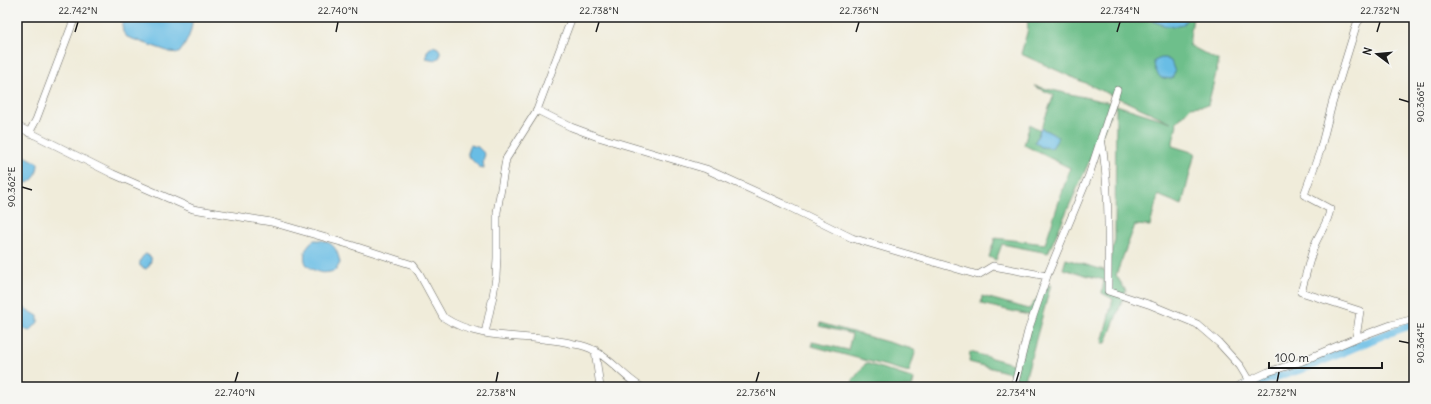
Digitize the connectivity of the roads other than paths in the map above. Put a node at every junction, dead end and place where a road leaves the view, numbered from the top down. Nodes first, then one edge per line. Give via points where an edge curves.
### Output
1 (75, 17) edge
2 (572, 17) edge
3 (1362, 17) edge
4 (1118, 90) dead end
5 (537, 110) junction
6 (17, 126) edge
7 (28, 133) junction
8 (1101, 138) junction
9 (1047, 276) junction
10 (1414, 319) edge
11 (485, 333) junction
12 (1356, 338) junction
13 (595, 350) junction
14 (1249, 381) junction
15 (600, 387) edge
16 (641, 387) edge
17 (1014, 387) edge
18 (1236, 387) edge

1 - 7 street via 36,120
2 - 5 street
3 - 12 street via 1357,24 1320,151 1304,195 1330,209 1330,215 1315,245 1301,292 1360,311
4 - 8 street
5 - 9 street via 598,137 706,169 852,238 978,275 993,266
5 - 11 street via 506,159 497,212 496,277
6 - 7 street
7 - 11 street via 193,209 271,222 413,266 443,317 460,326
8 - 9 street via 1089,175
8 - 14 street via 1108,218 1108,291 1197,324 1240,366
9 - 17 street via 1028,331
10 - 12 street
11 - 13 street via 555,340
12 - 14 street
13 - 15 street
13 - 16 street
14 - 18 street

